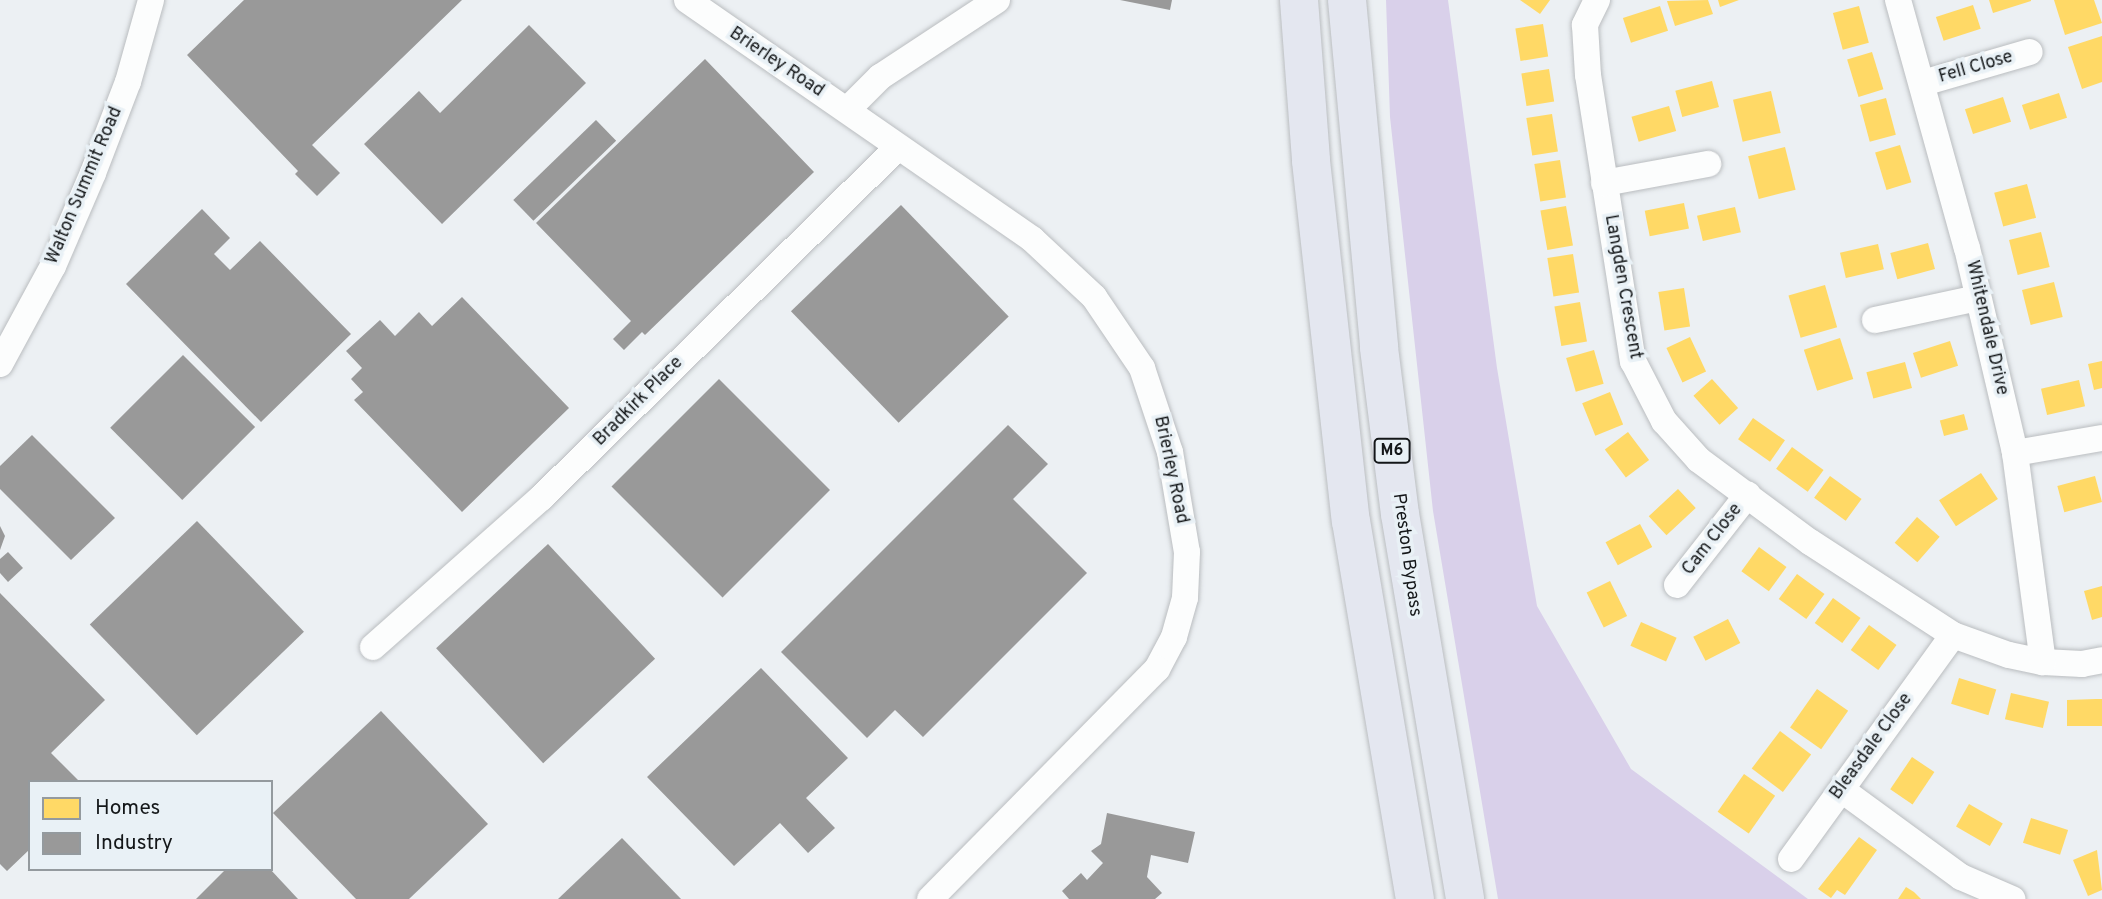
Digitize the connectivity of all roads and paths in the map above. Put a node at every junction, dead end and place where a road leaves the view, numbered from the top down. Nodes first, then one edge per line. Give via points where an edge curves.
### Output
1 (150, 0) edge
2 (687, 0) edge
3 (997, 0) edge
4 (1299, 0) edge
5 (1347, 0) edge
6 (1597, 0) edge
7 (1898, 0) edge
8 (2030, 52) dead end
9 (1923, 83) junction
10 (848, 110) junction
11 (897, 148) junction
12 (1709, 164) dead end
13 (1604, 183) junction
14 (1978, 298) junction
15 (1875, 320) dead end
16 (0, 363) edge
17 (2102, 438) edge
18 (2015, 453) junction
19 (1748, 494) junction
20 (1677, 585) dead end
21 (1953, 635) junction
22 (373, 647) dead end
23 (2102, 660) edge
24 (2043, 662) junction
25 (1842, 790) junction
26 (1791, 859) dead end
27 (930, 899) edge
28 (1415, 899) edge
29 (1465, 899) edge
30 (2012, 899) edge

1 - 16 street, Walton Summit Road via 128,82 93,173 53,266
2 - 10 street, Brierley Road
3 - 10 street via 880,77
4 - 28 highway via 1311,161 1351,521
5 - 29 highway, Preston Bypass / M6 via 1379,348 1400,514
6 - 13 street, Langden Crescent via 1585,25
7 - 9 street, Whitendale Drive
8 - 9 street, Fell Close
9 - 14 street, Whitendale Drive
10 - 11 street, Brierley Road
11 - 22 street, Bradkirk Place via 541,498
11 - 27 street, Brierley Road via 1032,239 1094,297 1122,333 1142,368 1170,452 1187,552 1185,598 1174,637 1157,669
12 - 13 street
13 - 19 street, Langden Crescent via 1633,360 1664,421 1699,460
14 - 15 street
14 - 18 street, Whitendale Drive
17 - 18 street
18 - 24 street, Whitendale Drive
19 - 20 street, Cam Close
19 - 21 street, Langden Crescent via 1894,600
21 - 24 street, Langden Crescent
21 - 25 street, Bleasdale Close
23 - 24 street, Langden Crescent
25 - 26 street, Bleasdale Close
25 - 30 street via 1961,877

